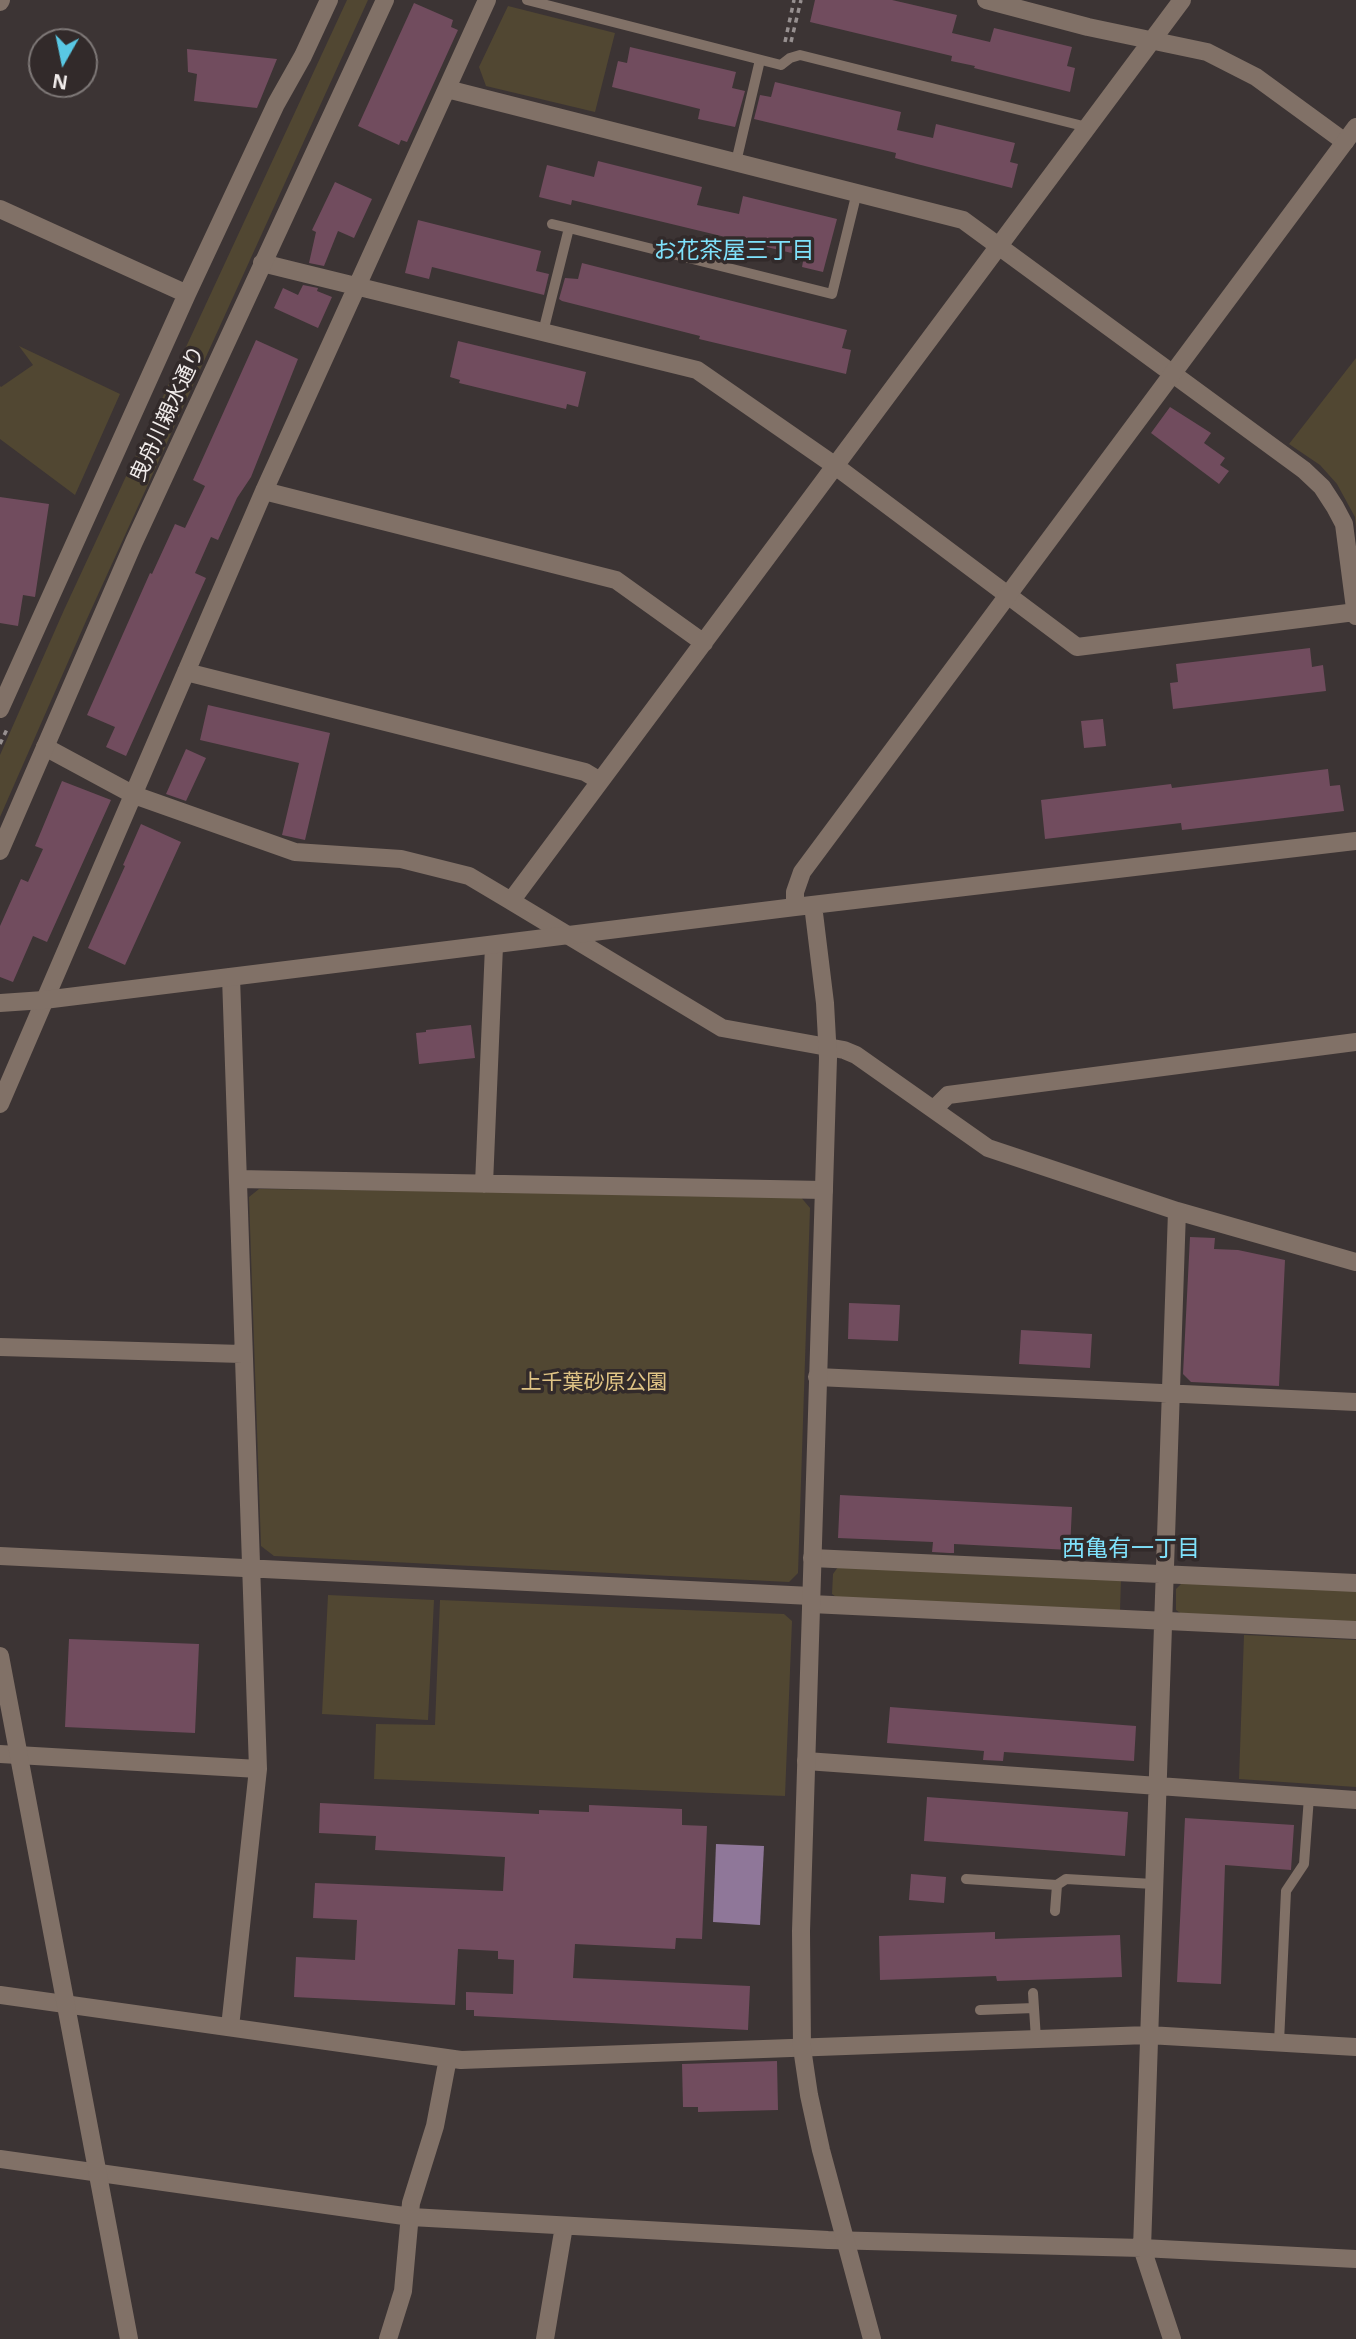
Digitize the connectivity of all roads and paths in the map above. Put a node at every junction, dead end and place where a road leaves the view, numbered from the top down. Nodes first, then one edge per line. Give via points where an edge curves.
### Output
1 (329, 0) edge
2 (385, 0) edge
3 (487, 0) edge
4 (527, 0) edge
5 (794, 0) edge
6 (801, 0) edge
7 (986, 0) edge
8 (1182, 0) edge
9 (1152, 41) junction
10 (791, 43) junction
11 (789, 58) junction
12 (760, 60) junction
13 (447, 89) junction
14 (1087, 127) junction
15 (1356, 127) edge
16 (1350, 146) edge
17 (736, 162) junction
18 (857, 192) junction
19 (0, 209) edge
20 (552, 223) dead end
21 (569, 228) junction
22 (1000, 246) junction
23 (262, 263) junction
24 (356, 286) junction
25 (187, 294) junction
26 (543, 332) junction
27 (1173, 374) junction
28 (834, 465) junction
29 (264, 491) junction
30 (1007, 597) junction
31 (1356, 613) edge
32 (704, 643) junction
33 (186, 672) junction
34 (0, 709) edge
35 (45, 747) junction
36 (600, 781) junction
37 (134, 795) junction
38 (1356, 841) edge
39 (0, 851) edge
40 (511, 901) junction
41 (813, 905) junction
42 (795, 907) junction
43 (568, 935) junction
44 (494, 946) junction
45 (231, 977) junction
46 (44, 1000) junction
47 (0, 1003) edge
48 (1356, 1042) edge
49 (828, 1047) junction
50 (0, 1104) edge
51 (934, 1109) junction
52 (238, 1179) junction
53 (484, 1184) junction
54 (824, 1190) junction
55 (1177, 1211) junction
56 (1356, 1262) edge
57 (0, 1347) edge
58 (242, 1354) junction
59 (817, 1377) junction
60 (1171, 1394) junction
61 (1356, 1402) edge
62 (0, 1556) edge
63 (812, 1558) junction
64 (250, 1567) junction
65 (1164, 1574) junction
66 (1356, 1583) edge
67 (811, 1600) junction
68 (1163, 1621) junction
69 (1356, 1630) edge
70 (0, 1656) edge
71 (9, 1755) edge
72 (806, 1762) junction
73 (258, 1769) junction
74 (1157, 1787) junction
75 (1309, 1797) junction
76 (1356, 1800) edge
77 (966, 1879) dead end
78 (1153, 1884) junction
79 (1057, 1885) junction
80 (1055, 1912) dead end
81 (1033, 1993) dead end
82 (0, 1995) edge
83 (66, 2005) junction
84 (1034, 2008) junction
85 (979, 2010) dead end
86 (230, 2027) junction
87 (1148, 2035) junction
88 (1035, 2039) junction
89 (1279, 2042) junction
90 (1356, 2046) edge
91 (802, 2048) junction
92 (448, 2058) junction
93 (0, 2159) edge
94 (97, 2173) junction
95 (411, 2217) junction
96 (564, 2226) junction
97 (844, 2240) junction
98 (1142, 2248) junction
99 (1356, 2259) edge
100 (128, 2339) edge
101 (388, 2339) edge
102 (545, 2339) edge
103 (872, 2339) edge
104 (1172, 2339) edge

1 - 25 street
2 - 23 street, 曳舟川親水通り
3 - 13 street
4 - 12 lane
5 - 10 path via 784,42
6 - 10 path
7 - 9 street
8 - 9 street
9 - 14 street
9 - 16 street via 1207,51 1256,77
10 - 11 path
11 - 12 lane via 781,65
11 - 14 lane via 800,55
12 - 17 lane
13 - 17 street
13 - 24 street
14 - 22 street
15 - 16 street
16 - 27 street
17 - 18 street
18 - 21 lane via 832,294
18 - 22 street via 962,220
19 - 25 street
20 - 21 lane
21 - 26 lane
22 - 27 street
22 - 28 street
23 - 24 street
23 - 35 street, 曳舟川親水通り
24 - 26 street
24 - 29 street
25 - 34 street
26 - 28 street via 697,370
27 - 30 street
27 - 31 street via 1322,487 1344,524
28 - 30 street
28 - 32 street
29 - 32 street via 615,580
29 - 33 street
30 - 31 street via 1077,647
30 - 42 street via 802,872
32 - 36 street
33 - 36 street via 585,772
33 - 37 street
35 - 37 street
35 - 39 street, 曳舟川親水通り
36 - 40 street
37 - 40 street via 295,852 401,859 469,876
37 - 46 street
38 - 41 street
40 - 43 street
41 - 42 street
41 - 49 street
42 - 43 street
43 - 44 street
43 - 49 street via 722,1028
44 - 45 street
44 - 53 street
45 - 46 street
45 - 52 street
46 - 47 street
46 - 50 street
48 - 51 street via 948,1095
49 - 51 street via 856,1055
49 - 54 street
51 - 55 street via 988,1148
52 - 53 street
52 - 58 street
53 - 54 street
54 - 59 street
55 - 56 street
55 - 60 street
57 - 58 street
58 - 64 street
59 - 60 street
59 - 63 street
60 - 61 street
60 - 65 street
62 - 64 street
63 - 65 street
63 - 67 street
64 - 67 street
64 - 73 street
65 - 66 street
65 - 68 street
67 - 68 street
67 - 72 street
68 - 69 street
68 - 74 street
70 - 71 street
71 - 73 street
71 - 83 street
72 - 74 street
72 - 91 street
73 - 86 street
74 - 75 street
74 - 78 street
75 - 76 street
75 - 89 lane via 1304,1864 1286,1891
77 - 79 lane
78 - 79 lane via 1066,1879
78 - 87 street
79 - 80 lane
81 - 84 lane
82 - 83 street
83 - 86 street
83 - 94 street
84 - 85 lane
84 - 88 lane
86 - 92 street
87 - 88 street
87 - 89 street
87 - 98 street
88 - 91 street
89 - 90 street
91 - 92 street
91 - 97 street
92 - 95 street
93 - 94 street
94 - 95 street
94 - 100 street
95 - 96 street
95 - 101 street via 403,2291
96 - 97 street
96 - 102 street
97 - 98 street
97 - 103 street
98 - 99 street
98 - 104 street

